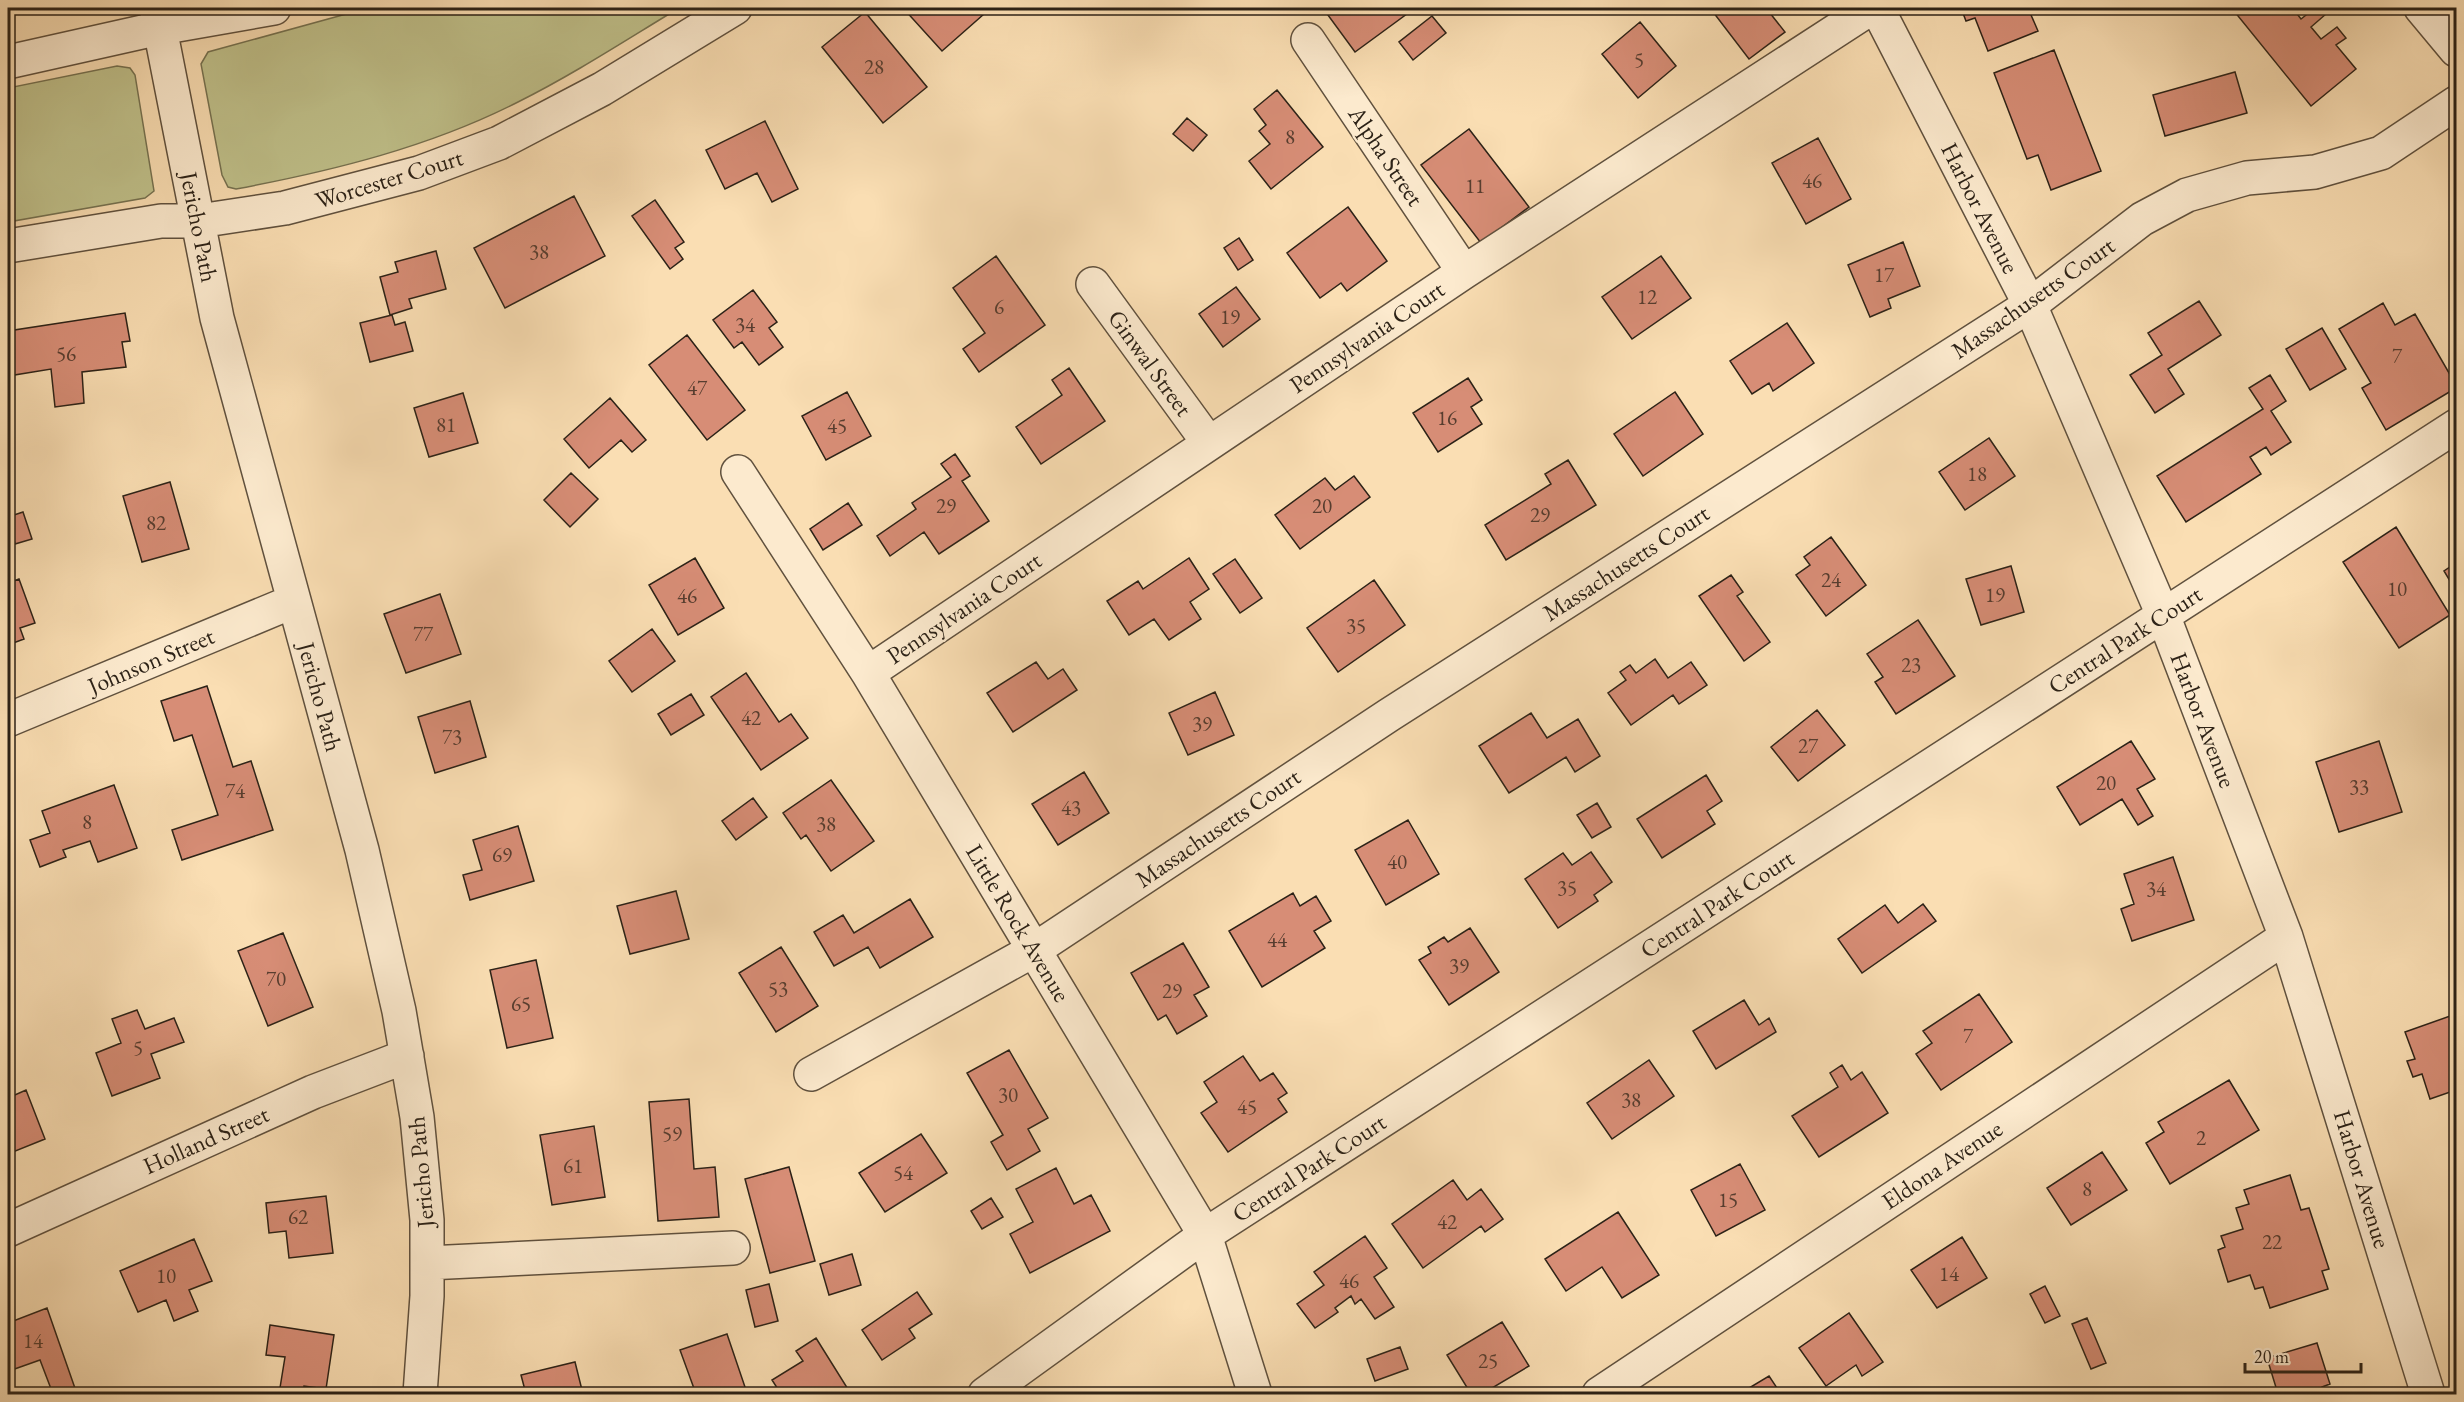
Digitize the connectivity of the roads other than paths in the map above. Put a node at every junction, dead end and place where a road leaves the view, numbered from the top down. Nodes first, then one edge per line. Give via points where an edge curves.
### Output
1 (274, 8) edge
2 (735, 8) edge
3 (1871, 8) edge
4 (1877, 8) edge
5 (2421, 8) edge
6 (158, 18) edge
7 (1308, 40) dead end
8 (2457, 50) edge
9 (8, 62) edge
10 (2457, 103) edge
11 (199, 221) junction
12 (8, 246) edge
13 (1464, 272) junction
14 (1093, 284) dead end
15 (2030, 305) junction
16 (2457, 426) edge
17 (1208, 442) junction
18 (738, 472) dead end
19 (294, 601) junction
20 (2163, 615) junction
21 (868, 673) junction
22 (8, 720) edge
23 (2286, 937) junction
24 (1034, 950) junction
25 (407, 1056) junction
26 (811, 1074) dead end
27 (8, 1230) edge
28 (1205, 1235) junction
29 (733, 1248) dead end
30 (428, 1263) junction
31 (420, 1395) edge
32 (986, 1395) edge
33 (1255, 1395) edge
34 (1599, 1395) edge
35 (2428, 1395) edge

1 - 6 street
2 - 11 street, Worcester Court via 602,89 499,143 354,192 285,208
3 - 13 street, Pennsylvania Court
4 - 15 street, Harbor Avenue
5 - 8 street
6 - 9 street
6 - 11 street, Jericho Path
7 - 13 street, Alpha Street
10 - 15 street, Massachusetts Court via 2381,153 2314,172 2247,178 2187,195 2142,219
11 - 12 street, Worcester Court via 161,221
11 - 19 street, Jericho Path via 217,318
13 - 17 street, Pennsylvania Court
14 - 17 street, Ginwal Street
15 - 20 street, Harbor Avenue
15 - 24 street, Massachusetts Court via 1389,715
16 - 20 street, Central Park Court
17 - 21 street, Pennsylvania Court
18 - 21 street, Little Rock Avenue
19 - 22 street, Johnson Street
19 - 25 street, Jericho Path via 364,860 391,969
20 - 23 street, Harbor Avenue
20 - 28 street, Central Park Court
21 - 24 street, Little Rock Avenue
23 - 34 street, Eldona Avenue
23 - 35 street, Harbor Avenue
24 - 26 street, Massachusetts Court
24 - 28 street, Little Rock Avenue
25 - 27 street, Holland Street via 313,1092
25 - 30 street, Jericho Path via 417,1117
28 - 32 street, Central Park Court
28 - 33 street, Little Rock Avenue
29 - 30 street
30 - 31 street, Jericho Path

